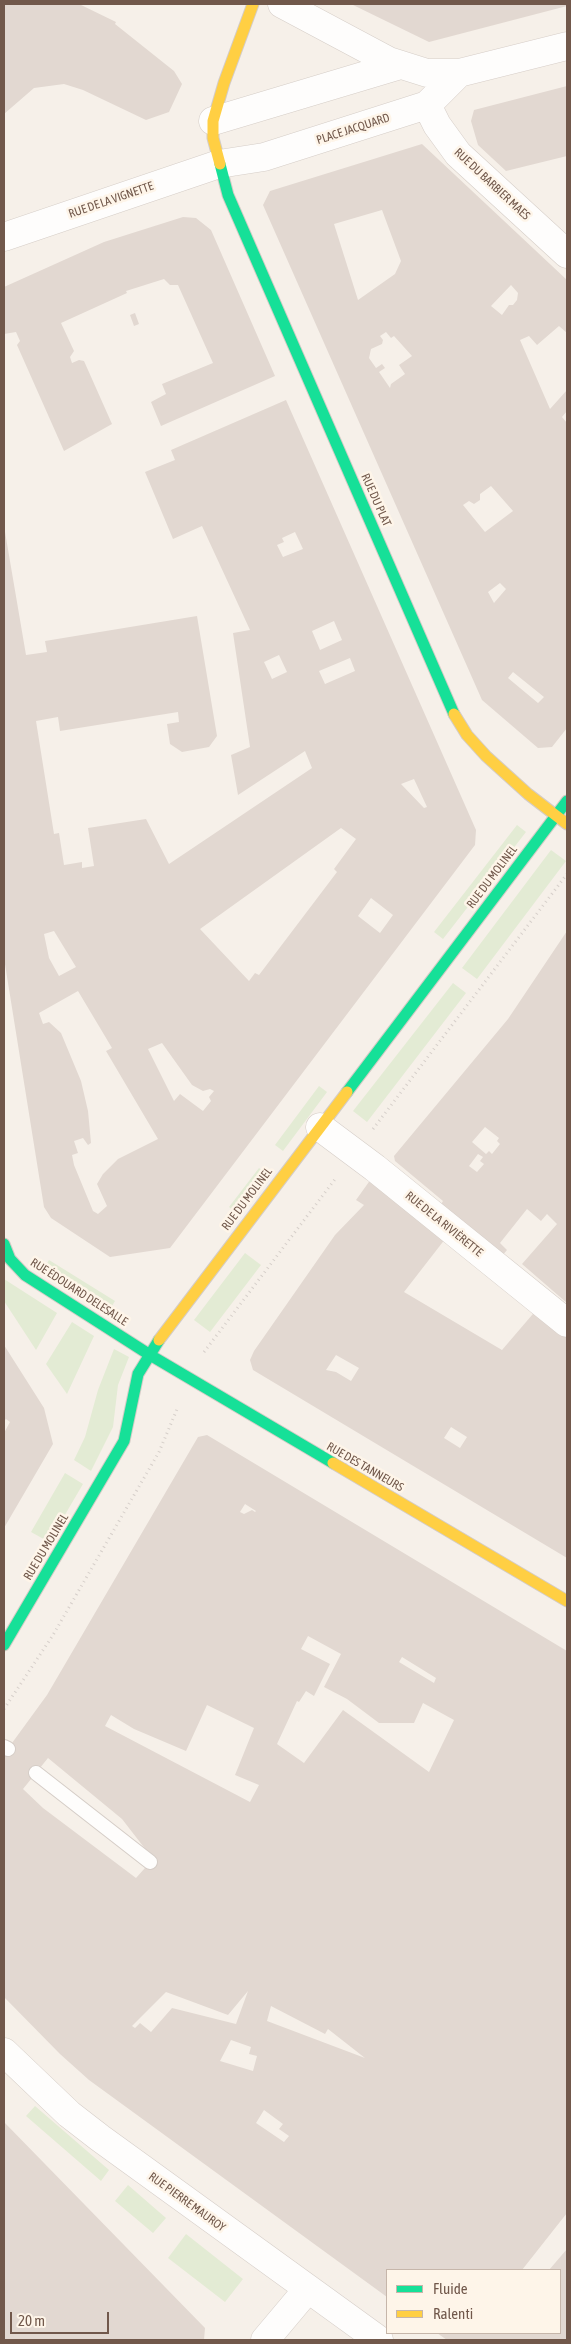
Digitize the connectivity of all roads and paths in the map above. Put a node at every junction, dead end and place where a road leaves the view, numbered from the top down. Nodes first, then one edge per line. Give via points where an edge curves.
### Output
1 (253, 4) edge
2 (282, 4) edge
3 (567, 46) edge
4 (400, 65) junction
5 (460, 73) junction
6 (427, 105) junction
7 (212, 121) junction
8 (218, 164) junction
9 (4, 237) edge
10 (567, 254) edge
11 (567, 800) edge
12 (556, 815) junction
13 (567, 824) edge
14 (567, 874) edge
15 (320, 1126) junction
16 (355, 1153) junction
17 (4, 1244) edge
18 (567, 1323) edge
19 (150, 1355) junction
20 (188, 1379) junction
21 (567, 1601) edge
22 (4, 1645) edge
23 (4, 1710) edge
24 (36, 1774) dead end
25 (150, 1862) dead end
26 (4, 2052) edge
27 (307, 2290) junction
28 (265, 2340) edge
29 (379, 2340) edge

1 - 7 street
2 - 4 street
3 - 5 street
4 - 5 street via 427,73
4 - 7 street
5 - 6 street, PLACE JACQUARD
6 - 8 street, PLACE JACQUARD via 264,157
6 - 10 street, RUE DU BARBIER MAES via 458,154
7 - 8 street
8 - 9 street, RUE DE LA VIGNETTE
8 - 12 street, RUE DU PLAT via 238,222 455,716 486,756
11 - 12 street, RUE DU MOLINEL
12 - 13 street, RUE DU PLAT
12 - 15 street, RUE DU MOLINEL
14 - 16 path
15 - 16 street, RUE DE LA RIVIÈRETTE
15 - 19 street, RUE DU MOLINEL
16 - 18 street, RUE DE LA RIVIÈRETTE
16 - 20 path via 205,1349
17 - 19 street, RUE ÉDOUARD DELESALLE via 10,1259 25,1275
19 - 20 street, RUE DES TANNEURS
19 - 22 street, RUE DU MOLINEL via 135,1385 124,1441
20 - 21 street, RUE DES TANNEURS
20 - 23 path via 159,1452 53,1635
24 - 25 lane
26 - 27 street, RUE PIERRE MAUROY via 69,2114
27 - 28 street
27 - 29 street, RUE PIERRE MAUROY

